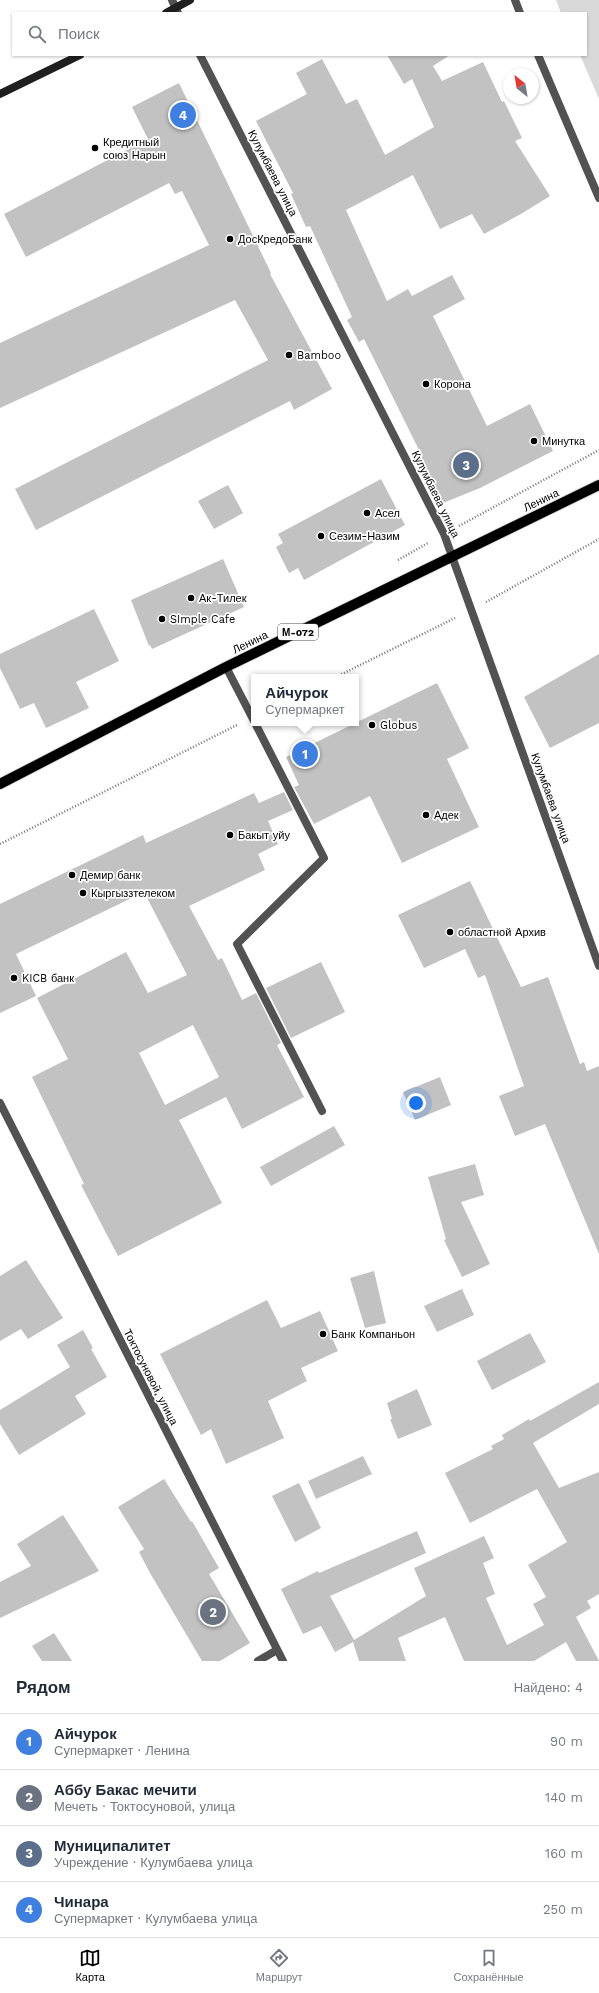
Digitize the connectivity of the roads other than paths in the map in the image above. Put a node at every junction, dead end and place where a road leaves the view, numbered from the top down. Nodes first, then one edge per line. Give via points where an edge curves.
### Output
1 (172, 0) edge
2 (190, 0) edge
3 (515, 0) edge
4 (177, 11) edge
5 (520, 12) edge
6 (78, 56) edge
7 (201, 56) edge
8 (538, 56) edge
9 (0, 94) edge
10 (599, 198) edge
11 (599, 485) edge
12 (453, 556) junction
13 (226, 667) junction
14 (251, 715) edge
15 (257, 726) edge
16 (0, 784) edge
17 (599, 966) edge
18 (0, 1103) edge
19 (322, 1111) dead end
20 (277, 1650) junction
21 (258, 1661) edge
22 (283, 1661) edge

1 - 4 street
2 - 4 street
3 - 5 street
6 - 9 street
7 - 12 street, Кулумбаева улица
8 - 10 street
11 - 12 main road, Ленина / М-072
12 - 13 main road, Ленина / М-072
12 - 17 street, Кулумбаева улица
13 - 14 street
13 - 16 main road, Ленина / М-072
15 - 19 street via 324,858 237,944
18 - 20 street, Токтосуновой, улица
20 - 21 street
20 - 22 street, Токтосуновой, улица

